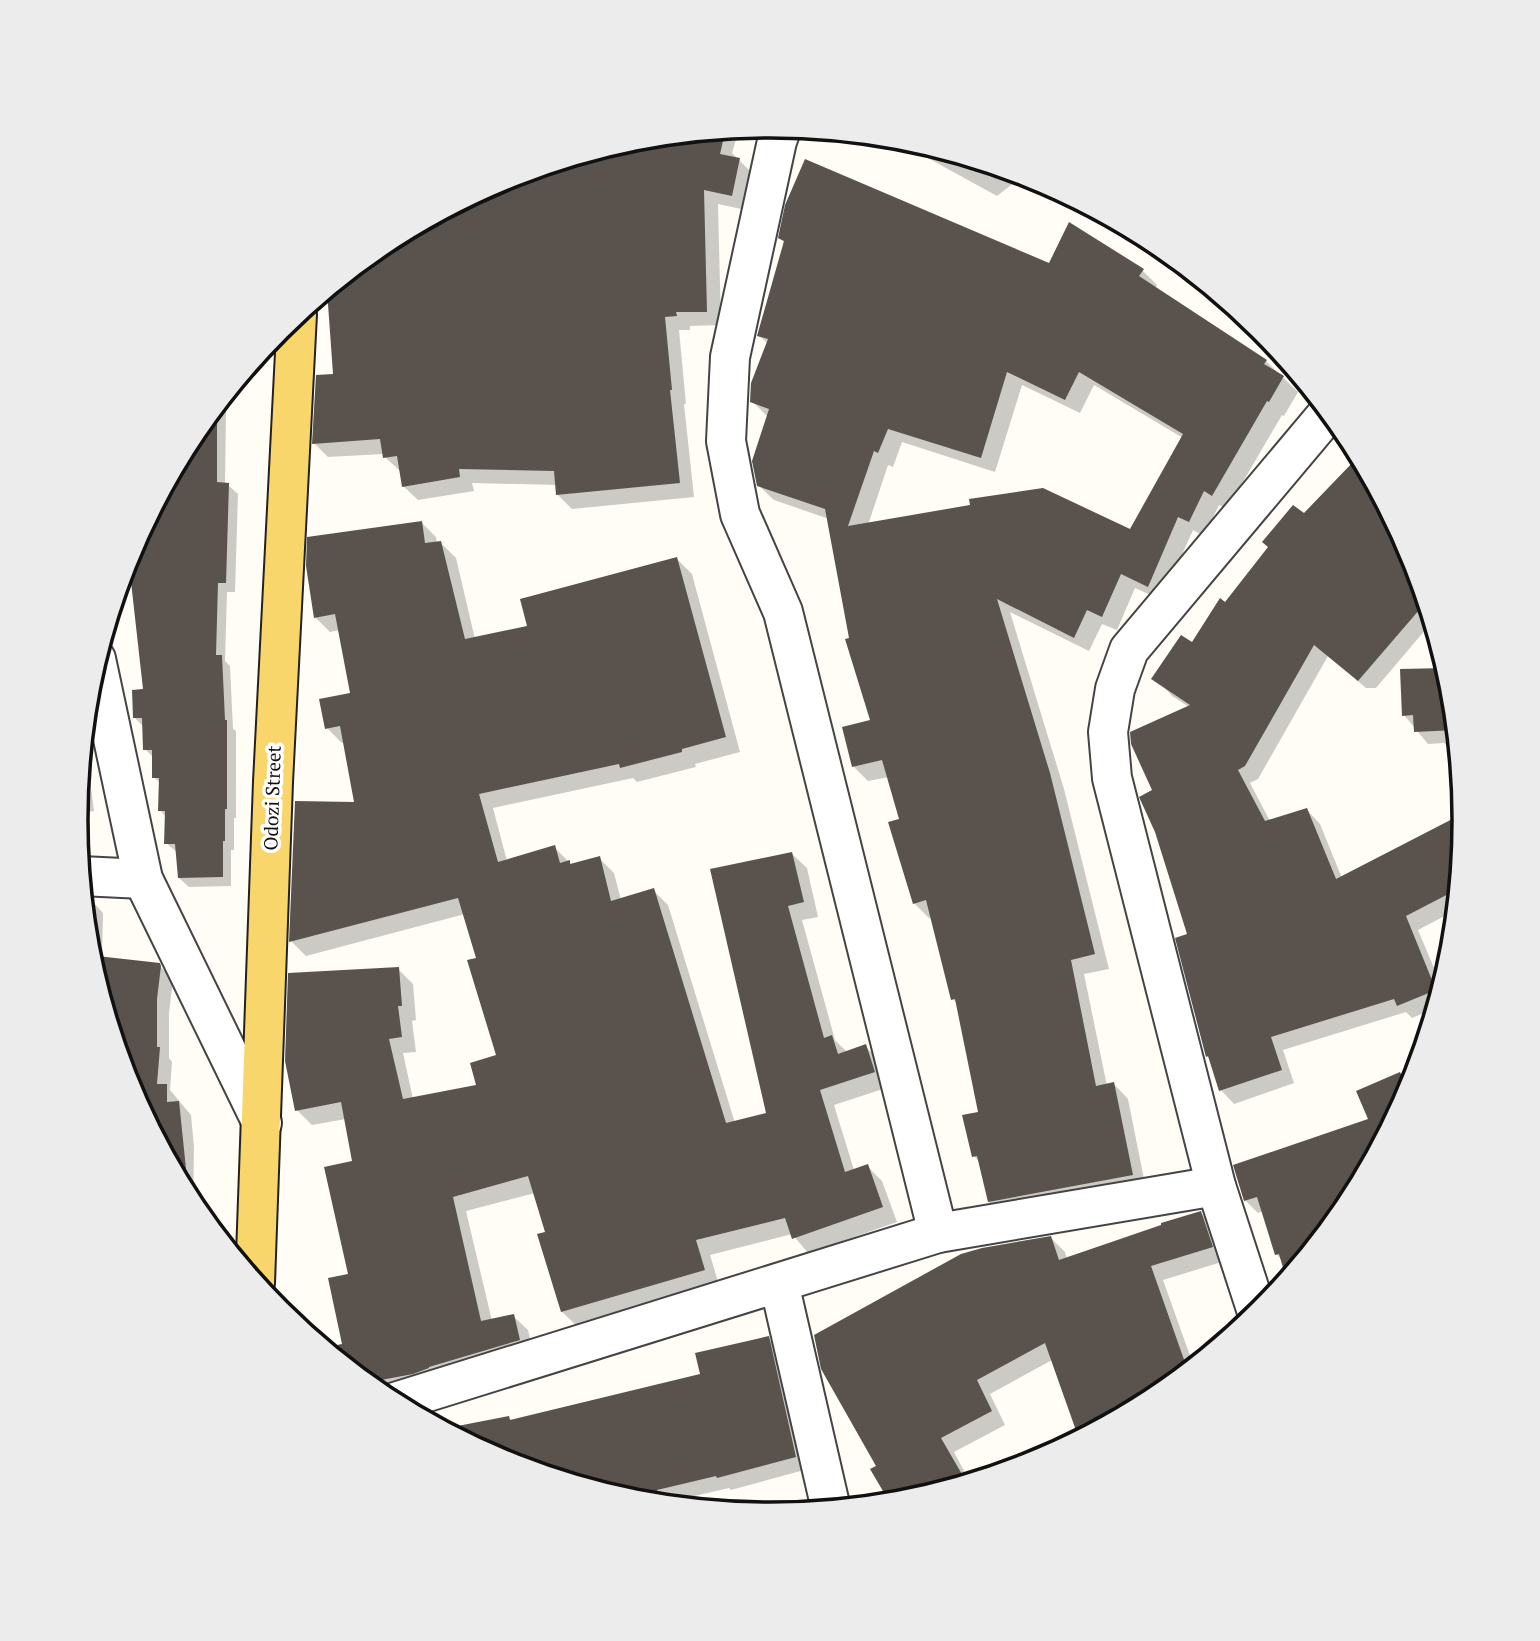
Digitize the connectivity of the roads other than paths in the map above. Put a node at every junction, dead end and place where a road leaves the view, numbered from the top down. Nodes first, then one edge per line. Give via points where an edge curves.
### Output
1 (778, 138) edge
2 (296, 329) edge
3 (1322, 420) edge
4 (102, 684) edge
5 (90, 876) edge
6 (144, 878) junction
7 (262, 1123) junction
8 (1216, 1186) junction
9 (938, 1233) junction
10 (256, 1269) edge
11 (779, 1283) junction
12 (1254, 1302) edge
13 (407, 1398) edge
14 (829, 1500) edge

1 - 9 street via 730,356 726,441 740,514 783,612
2 - 7 main road, Odozi Street via 272,782
3 - 8 street via 1129,650 1115,689 1108,732 1112,778
4 - 6 street
5 - 6 street
6 - 7 street
7 - 10 main road, Odozi Street
8 - 9 street
8 - 12 street
9 - 11 street
11 - 13 street
11 - 14 street

